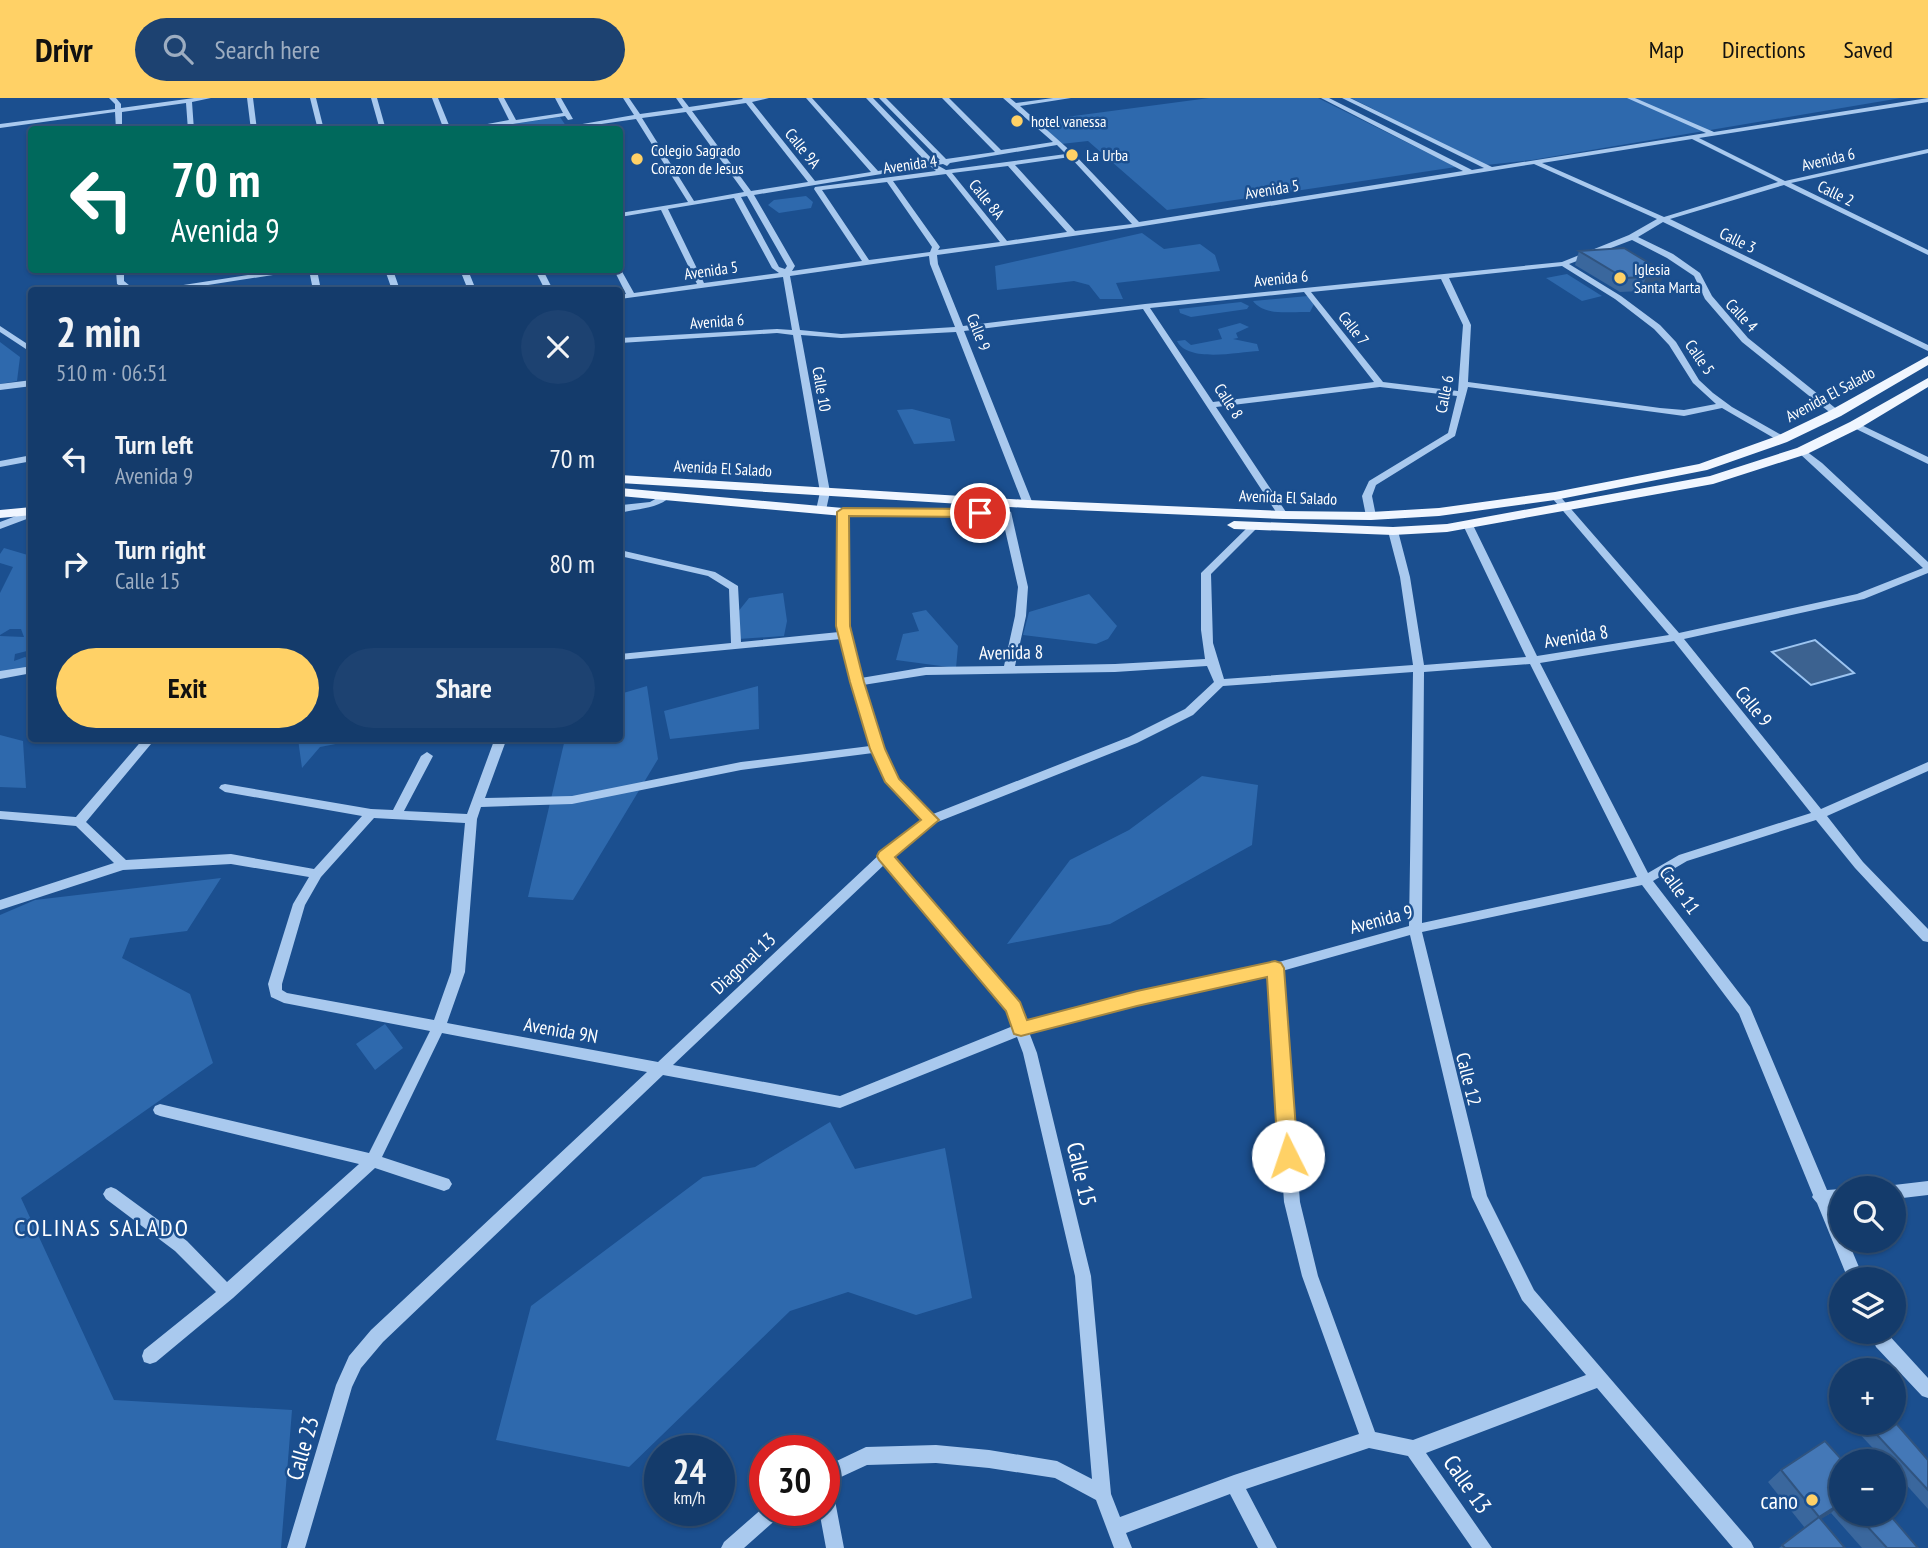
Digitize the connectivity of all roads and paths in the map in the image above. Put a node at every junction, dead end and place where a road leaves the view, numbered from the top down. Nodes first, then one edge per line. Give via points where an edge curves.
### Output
1 (161, 98) edge
2 (208, 98) edge
3 (250, 98) edge
4 (313, 98) edge
5 (373, 98) edge
6 (435, 98) edge
7 (501, 98) edge
8 (558, 98) edge
9 (626, 98) edge
10 (679, 98) edge
11 (766, 98) edge
12 (809, 98) edge
13 (869, 98) edge
14 (882, 98) edge
15 (945, 98) edge
16 (1006, 98) edge
17 (1069, 98) edge
18 (1324, 98) edge
19 (1345, 98) edge
20 (1630, 98) edge
21 (746, 99) edge
22 (1035, 100) edge
23 (1928, 100) edge
24 (189, 101) junction
25 (116, 104) edge
26 (1015, 105) junction
27 (687, 109) junction
28 (567, 114) junction
29 (638, 117) junction
30 (0, 120) edge
31 (10, 121) junction
32 (513, 121) junction
33 (0, 126) edge
34 (119, 126) edge
35 (191, 126) edge
36 (254, 126) edge
37 (320, 126) edge
38 (382, 126) edge
39 (446, 126) edge
40 (482, 126) edge
41 (574, 126) edge
42 (586, 126) edge
43 (1716, 135) junction
44 (1695, 139) junction
45 (1059, 144) junction
46 (1928, 151) edge
47 (1000, 153) junction
48 (1072, 155) junction
49 (944, 161) junction
50 (1534, 161) junction
51 (931, 163) junction
52 (1010, 163) junction
53 (1490, 169) junction
54 (875, 172) junction
55 (1470, 172) junction
56 (948, 173) junction
57 (890, 181) junction
58 (1784, 183) junction
59 (815, 186) junction
60 (750, 195) junction
61 (737, 197) junction
62 (693, 204) junction
63 (664, 208) junction
64 (623, 213) edge
65 (1662, 219) junction
66 (1137, 225) junction
67 (1072, 233) junction
68 (1632, 237) junction
69 (1004, 243) junction
70 (933, 253) junction
71 (1928, 253) edge
72 (866, 262) junction
73 (1563, 264) junction
74 (120, 273) edge
75 (265, 273) edge
76 (620, 273) edge
77 (786, 273) junction
78 (240, 278) junction
79 (1445, 278) junction
80 (701, 285) junction
81 (127, 287) edge
82 (176, 287) edge
83 (242, 287) edge
84 (1306, 290) junction
85 (631, 295) junction
86 (623, 296) edge
87 (1144, 306) junction
88 (0, 328) edge
89 (961, 329) junction
90 (798, 334) junction
91 (623, 341) edge
92 (28, 348) edge
93 (1928, 348) edge
94 (1928, 360) edge
95 (1928, 382) edge
96 (28, 384) edge
97 (1380, 384) junction
98 (1464, 384) junction
99 (0, 387) edge
100 (1462, 394) junction
101 (1213, 405) junction
102 (1723, 405) junction
103 (1836, 413) junction
104 (1855, 425) junction
105 (1782, 439) junction
106 (1801, 451) junction
107 (28, 459) edge
108 (1928, 461) edge
109 (0, 464) edge
110 (623, 478) edge
111 (623, 492) edge
112 (825, 492) junction
113 (666, 496) junction
114 (28, 500) edge
115 (1559, 502) junction
116 (0, 503) edge
117 (1028, 504) junction
118 (623, 508) edge
119 (821, 510) junction
120 (28, 512) edge
121 (843, 512) junction
122 (1006, 512) junction
123 (0, 514) edge
124 (28, 514) edge
125 (1283, 514) junction
126 (1371, 516) junction
127 (1468, 525) junction
128 (0, 526) edge
129 (1254, 526) junction
130 (1393, 531) junction
131 (623, 554) edge
132 (1928, 568) edge
133 (844, 635) junction
134 (1677, 637) junction
135 (736, 644) junction
136 (623, 657) edge
137 (1535, 660) junction
138 (1209, 662) junction
139 (1419, 668) junction
140 (1009, 669) junction
141 (28, 670) edge
142 (0, 675) edge
143 (857, 682) junction
144 (1220, 683) junction
145 (148, 742) edge
146 (500, 742) edge
147 (877, 749) junction
148 (427, 756) dead end
149 (1928, 766) edge
150 (225, 788) dead end
151 (477, 803) junction
152 (371, 813) junction
153 (397, 813) junction
154 (0, 815) edge
155 (1819, 815) junction
156 (471, 820) junction
157 (931, 820) junction
158 (79, 822) junction
159 (885, 856) junction
160 (123, 865) junction
161 (317, 874) junction
162 (1645, 880) junction
163 (0, 905) edge
164 (1415, 929) junction
165 (1928, 937) edge
166 (1275, 968) junction
167 (438, 1028) junction
168 (1021, 1029) junction
169 (661, 1067) junction
170 (840, 1102) joint
171 (160, 1110) dead end
172 (373, 1161) junction
173 (444, 1184) dead end
174 (1928, 1188) edge
175 (1906, 1191) edge
176 (111, 1194) dead end
177 (1821, 1197) junction
178 (1829, 1197) edge
179 (1851, 1267) edge
180 (228, 1293) junction
181 (1885, 1344) edge
182 (150, 1356) dead end
183 (355, 1362) joint
184 (1598, 1379) junction
185 (1928, 1390) edge
186 (1369, 1439) junction
187 (1413, 1449) junction
188 (840, 1468) edge
189 (1234, 1484) junction
190 (1102, 1494) junction
191 (755, 1526) edge
192 (831, 1526) edge
193 (1117, 1527) junction
194 (296, 1548) edge
195 (730, 1548) edge
196 (835, 1548) edge
197 (1123, 1548) edge
198 (1268, 1548) edge
199 (1483, 1548) edge
200 (1745, 1548) edge

1 - 25 street
2 - 24 street
3 - 36 street
4 - 37 street
5 - 38 street
6 - 39 street
7 - 32 street
8 - 28 street
9 - 29 street
10 - 27 street, Calle 10
11 - 21 street
12 - 54 street
13 - 51 street, Calle 8A
14 - 49 street, Calle 8A
15 - 47 street
16 - 26 street
17 - 22 street
18 - 55 street
19 - 53 street
20 - 43 street
21 - 27 street
21 - 59 street, Calle 9A
22 - 26 street
23 - 43 street, Avenida 5
24 - 25 street
24 - 35 street
25 - 31 street
25 - 34 street
26 - 45 street
27 - 29 street
27 - 60 street, Calle 10
28 - 32 street
28 - 41 street
29 - 42 street
29 - 62 street
30 - 31 street
31 - 33 street
32 - 40 street
43 - 44 street, Avenida 5
44 - 50 street, Avenida 5
44 - 58 street, Calle 2
45 - 47 street, Avenida 4
45 - 48 street
46 - 58 street, Avenida 6
47 - 49 street, Avenida 4
48 - 52 street, Avenida 4
48 - 66 street
49 - 51 street, Avenida 4
49 - 56 street, Calle 8A via 951,168
50 - 53 street, Avenida 5
50 - 65 street, Calle 3
51 - 54 street, Avenida 4
51 - 56 street, Calle 8A
52 - 56 street, Avenida 4
52 - 67 street
53 - 55 street, Avenida 5
54 - 59 street, Avenida 4
55 - 66 street, Avenida 5
56 - 57 street, Avenida 4
56 - 69 street, Calle 8A
57 - 59 street, Avenida 4
57 - 70 street, Calle 9 via 936,247
58 - 65 street, Avenida 6
58 - 71 street, Calle 2
59 - 60 street, Avenida 4
59 - 72 street, Calle 9A
60 - 61 street, Avenida 4
60 - 77 street, Calle 10 via 791,266
61 - 62 street, Avenida 4
61 - 77 street, Calle 10 via 776,268
62 - 63 street, Avenida 4
63 - 64 street, Avenida 4
63 - 80 street
65 - 68 street, Avenida 6
65 - 93 street, Calle 3
66 - 67 street, Avenida 5
67 - 69 street, Avenida 5
68 - 73 street, Avenida 6
68 - 103 street, Calle 4 via 1697,275 1707,298 1745,340
69 - 70 street, Avenida 5
70 - 72 street, Avenida 5
70 - 89 street, Calle 9
72 - 77 street, Avenida 5
73 - 79 street, Avenida 6
73 - 102 street, Calle 5 via 1618,298 1669,339 1701,387
74 - 81 street via 120,282
75 - 78 street
76 - 85 street
77 - 80 street, Avenida 5
77 - 90 street, Calle 10
78 - 82 street
78 - 83 street
79 - 84 street, Avenida 6
79 - 98 street, Calle 6 via 1467,325
80 - 85 street, Avenida 5
84 - 87 street, Avenida 6
84 - 97 street, Calle 7
85 - 86 street, Avenida 5
87 - 89 street, Avenida 6
87 - 101 street, Calle 8
88 - 92 street
89 - 90 street, Avenida 6
89 - 117 street, Calle 9
90 - 91 street, Avenida 6 via 777,331
90 - 112 street, Calle 10
94 - 103 main road, Avenida El Salado
95 - 104 main road, Avenida El Salado
96 - 99 street
97 - 100 street
97 - 101 street
98 - 100 street, Calle 6
98 - 102 street via 1684,413
100 - 126 street, Calle 6 via 1452,434 1372,483 1367,496
101 - 125 street, Calle 8
102 - 105 street, Calle 5
103 - 105 main road, Avenida El Salado
104 - 106 main road, Avenida El Salado
104 - 108 street
105 - 115 main road, Avenida El Salado via 1702,467
106 - 115 main road, Avenida El Salado via 1713,480
106 - 132 street
107 - 109 street
110 - 112 main road, Avenida El Salado
111 - 113 main road, Avenida El Salado
112 - 117 main road, Avenida El Salado
112 - 119 street, Calle 10
113 - 118 street via 648,507
113 - 119 main road, Avenida El Salado
114 - 116 main road
115 - 126 main road, Avenida El Salado
115 - 127 main road, Avenida El Salado
115 - 134 street, Calle 9
117 - 125 main road, Avenida El Salado
119 - 121 main road, Avenida El Salado
120 - 123 main road
121 - 122 main road, Avenida El Salado
121 - 133 street
122 - 129 main road, Avenida El Salado
122 - 140 street via 1023,597
124 - 128 street
125 - 126 main road, Avenida El Salado
127 - 130 main road, Avenida El Salado
127 - 137 street, Calle 11
129 - 130 main road, Avenida El Salado
129 - 138 street via 1206,573
130 - 139 street, Calle 12
131 - 135 street via 711,574 733,587
132 - 134 street, Avenida 8 via 1860,597
133 - 135 street
133 - 143 street
134 - 137 street, Avenida 8
134 - 155 street, Calle 9
135 - 136 street
137 - 139 street, Avenida 8
137 - 162 street, Calle 11
138 - 140 street, Avenida 8
138 - 144 street
139 - 144 street, Avenida 8
139 - 164 street, Calle 12
140 - 143 street, Avenida 8 via 926,671
141 - 142 street
143 - 147 street
144 - 157 street, Diagonal 13 via 1189,712 1133,740
145 - 158 street
146 - 151 street
147 - 151 street via 741,766 572,800
147 - 157 street via 892,782
148 - 153 street
149 - 155 street, Avenida 9
150 - 152 street
151 - 156 street
152 - 153 street
152 - 161 street
153 - 156 street
154 - 158 street
155 - 162 street, Avenida 9 via 1703,850
155 - 165 street, Calle 9
156 - 167 street via 458,972
157 - 159 street, Diagonal 13
158 - 160 street
159 - 168 street, Calle 15 via 1013,1007
159 - 169 street, Diagonal 13
160 - 161 street via 231,859
160 - 163 street
161 - 167 street, Avenida 9N via 299,904 276,993
162 - 164 street, Avenida 9
162 - 177 street, Calle 11 via 1745,1012
164 - 166 street, Avenida 9
164 - 184 street, Calle 12 via 1480,1197 1528,1295
166 - 168 street, Avenida 9
166 - 186 street via 1292,1202 1310,1276
167 - 169 street, Avenida 9N
167 - 172 street
168 - 170 street, Avenida 9
168 - 190 street, Calle 15 via 1083,1276
169 - 170 street, Avenida 9N
169 - 183 street, Diagonal 13
171 - 172 street
172 - 173 street
172 - 180 street
174 - 175 street
176 - 180 street via 181,1246
177 - 178 street
177 - 179 street, Calle 11
180 - 182 street
181 - 185 street
183 - 194 street, Calle 23 via 344,1385
184 - 187 street
184 - 200 street, Calle 12
186 - 187 street
186 - 189 street
187 - 199 street, Calle 13
188 - 190 street via 866,1456 936,1454 989,1459 1057,1470
189 - 193 street
189 - 198 street
190 - 193 street, Calle 15
191 - 195 street
192 - 196 street
193 - 197 street, Calle 15

